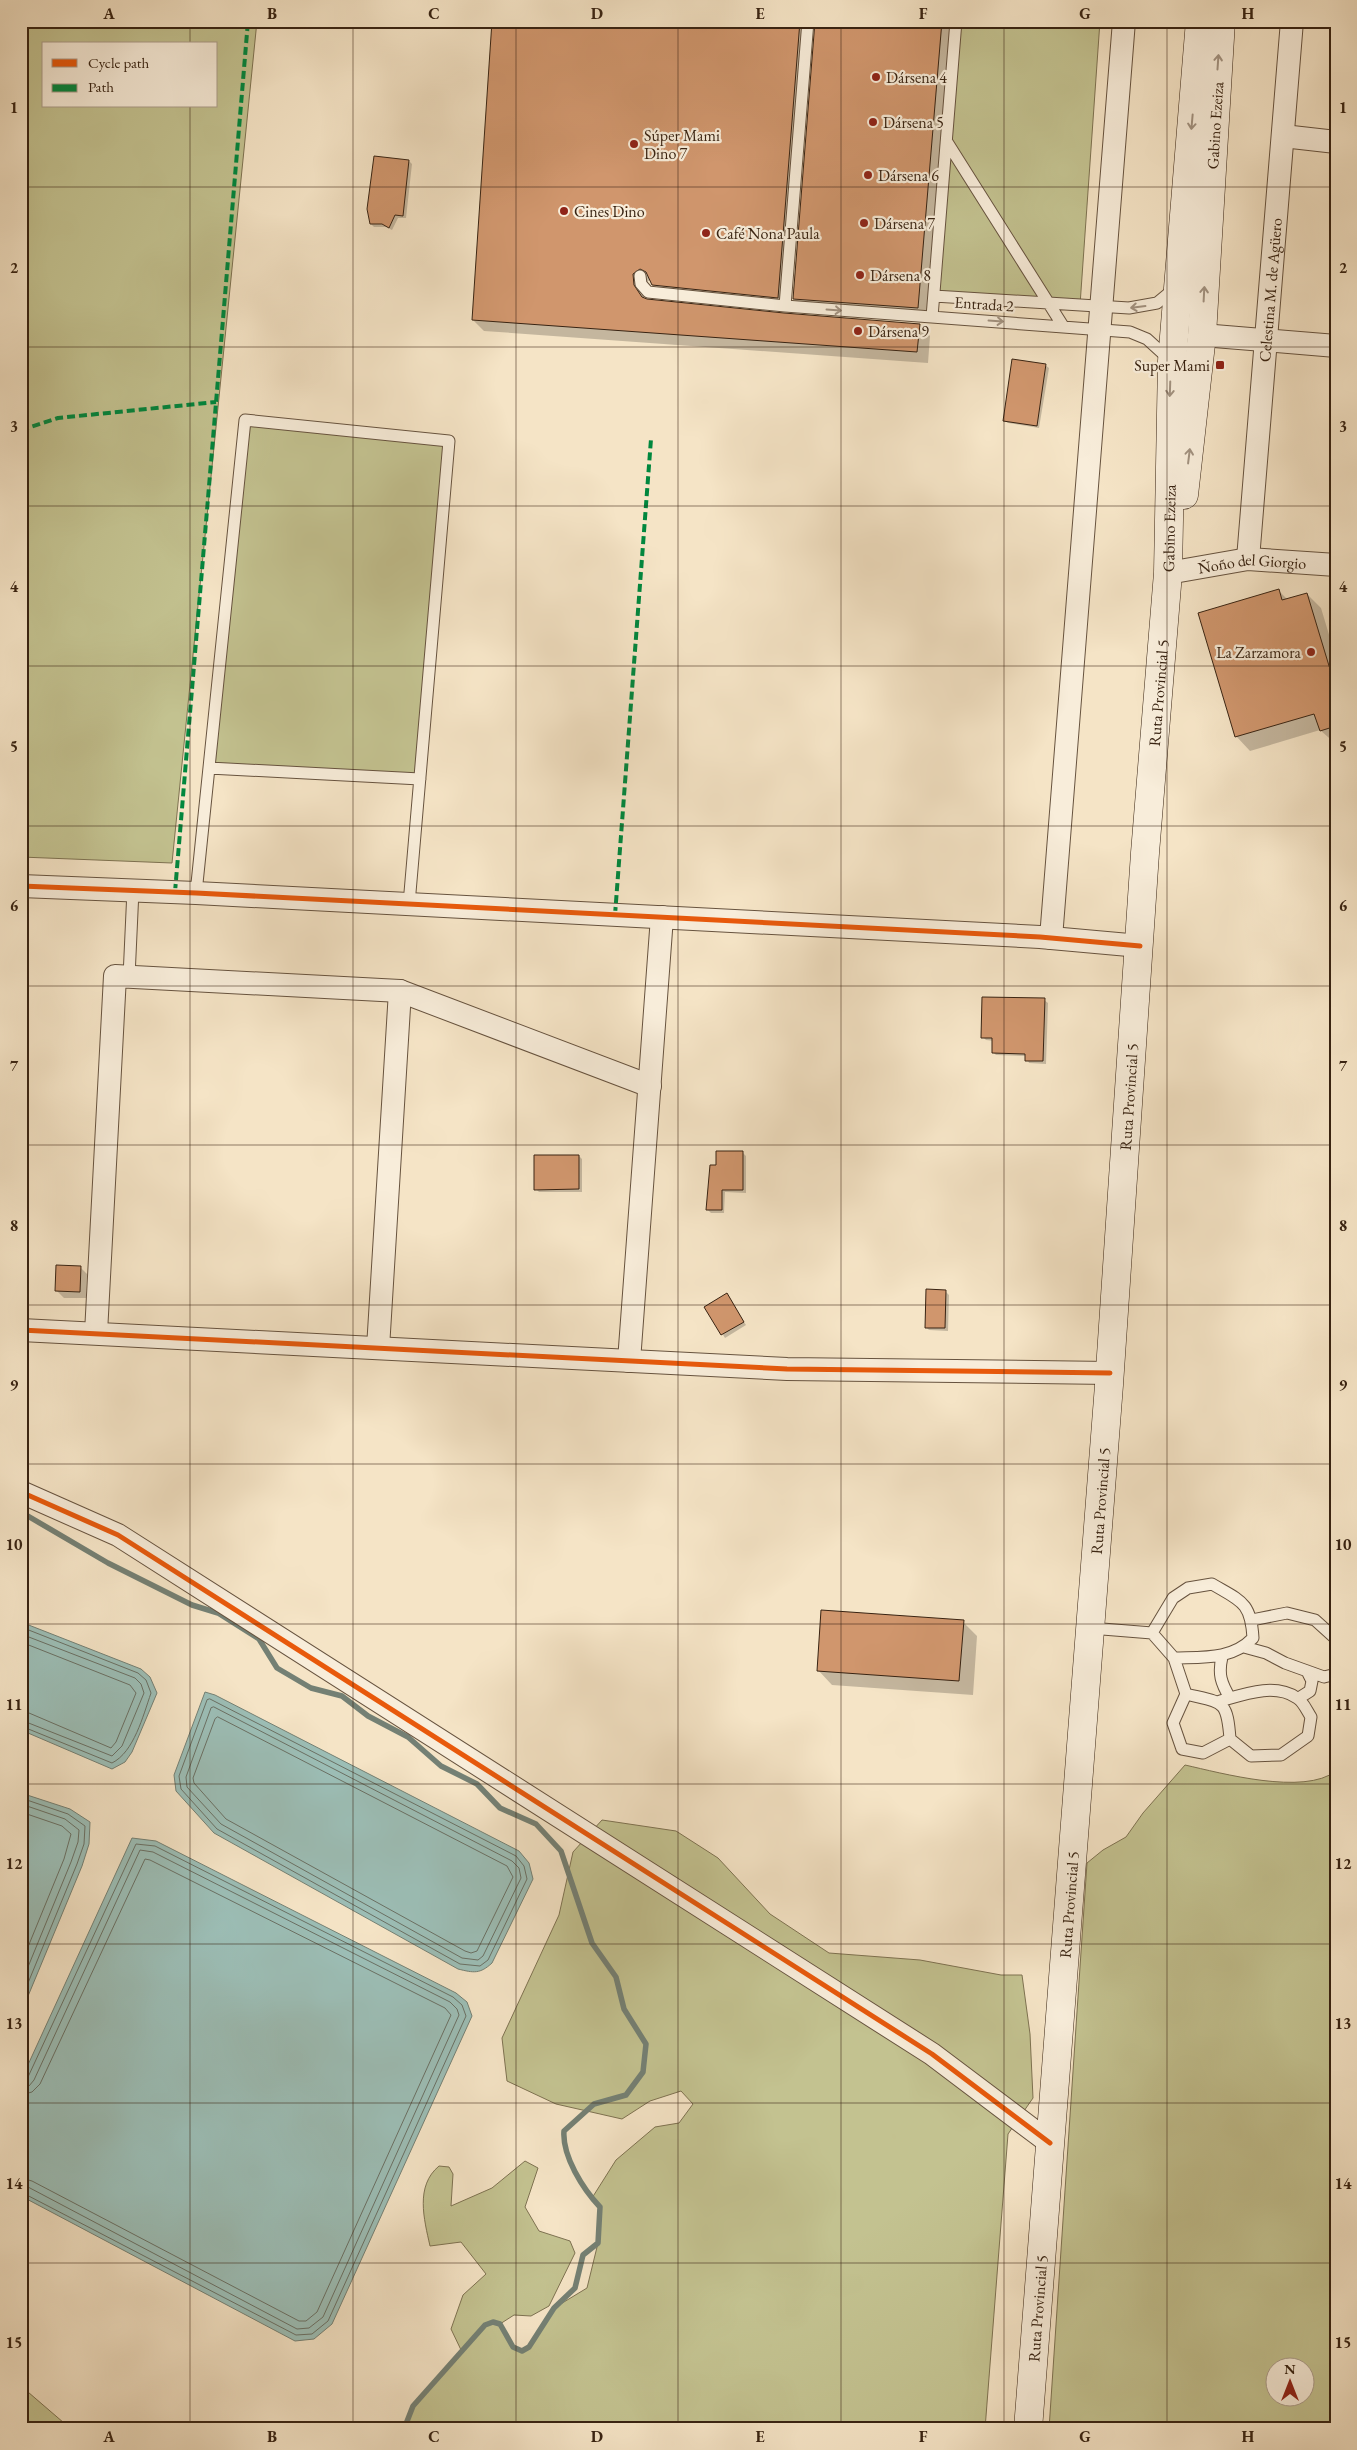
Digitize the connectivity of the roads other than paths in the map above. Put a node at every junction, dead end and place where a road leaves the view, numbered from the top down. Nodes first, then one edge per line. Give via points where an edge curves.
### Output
1 (808, 21) edge
2 (956, 21) edge
3 (1124, 21) edge
4 (1200, 21) edge
5 (1221, 21) edge
6 (1292, 21) edge
7 (1283, 136) junction
8 (947, 142) junction
9 (1336, 142) edge
10 (640, 276) dead end
11 (1179, 284) junction
12 (934, 296) junction
13 (1049, 303) junction
14 (785, 306) junction
15 (932, 317) junction
16 (1100, 318) junction
17 (1063, 326) junction
18 (1202, 335) junction
19 (1266, 341) junction
20 (1336, 346) edge
21 (1172, 361) junction
22 (1248, 559) junction
23 (1336, 565) edge
24 (1168, 573) junction
25 (209, 768) junction
26 (420, 780) junction
27 (21, 886) edge
28 (133, 890) junction
29 (196, 893) junction
30 (409, 904) junction
31 (662, 917) junction
32 (1051, 938) junction
33 (1140, 946) junction
34 (128, 976) junction
35 (400, 991) junction
36 (650, 1086) junction
37 (21, 1330) edge
38 (96, 1334) junction
39 (378, 1348) junction
40 (629, 1361) junction
41 (1109, 1379) junction
42 (21, 1492) edge
43 (1252, 1620) junction
44 (1090, 1628) junction
45 (1152, 1633) junction
46 (1336, 1639) edge
47 (1244, 1647) junction
48 (1222, 1656) junction
49 (1174, 1658) junction
50 (1307, 1671) junction
51 (1336, 1674) edge
52 (1186, 1694) junction
53 (1230, 1698) junction
54 (1299, 1698) junction
55 (1217, 1702) junction
56 (1230, 1739) junction
57 (1050, 2143) junction
58 (1028, 2429) edge

1 - 14 lane
2 - 8 lane
3 - 16 street
4 -> 11 main road, Gabino Ezeiza
18 -> 5 main road, Gabino Ezeiza
6 - 7 street, Celestina M. de Agüero
7 - 9 street
7 - 19 street, Celestina M. de Agüero
8 - 12 lane
8 - 13 lane
10 - 14 lane, Entrada 2 via 641,284 648,292
11 -> 16 lane, Entrada 2 via 1157,303
11 - 21 main road, Gabino Ezeiza
12 - 13 lane, Entrada 2
12 - 15 lane
13 - 16 lane, Entrada 2
13 - 17 lane
14 -> 15 lane, Entrada 2
15 -> 17 lane, Entrada 2
16 - 17 lane, Entrada 2
16 - 21 lane, Entrada 2 via 1146,339
16 - 32 street
18 - 19 street
24 -> 18 main road, Gabino Ezeiza via 1183,497
19 - 20 street
19 - 22 street, Celestina M. de Agüero
21 -> 24 main road, Gabino Ezeiza
22 - 23 street, Ñoño del Giorgio
22 - 24 street, Ñoño del Giorgio
24 - 33 main road, Ruta Provincial 5
25 - 26 lane
25 - 26 lane via 245,420 449,442
25 - 29 lane
26 - 30 lane
27 - 28 street
28 - 29 street
28 - 34 lane
29 - 30 street
30 - 31 street
31 - 32 street
31 - 36 street
32 - 33 street
33 - 41 main road, Ruta Provincial 5
34 - 35 street
34 - 38 street via 115,976
35 - 36 street
35 - 39 street
36 - 40 street
37 - 38 street
38 - 39 street
39 - 40 street
40 - 41 street
41 - 44 main road, Ruta Provincial 5
42 - 57 street via 134,1546 932,2054
43 - 45 lane via 1244,1603 1212,1584 1188,1588 1173,1598
43 - 46 lane via 1287,1614 1315,1620
43 - 47 lane via 1253,1638
44 - 45 lane
44 - 57 main road, Ruta Provincial 5
45 - 49 lane
47 - 48 lane
47 - 50 lane
48 - 49 lane
48 - 53 lane via 1218,1671 1221,1684
49 - 52 lane
50 - 51 lane via 1324,1677
50 - 54 lane via 1312,1681 1310,1691
52 - 55 lane
52 - 56 lane via 1173,1723 1182,1748 1203,1753
53 - 54 lane via 1256,1691 1282,1691
53 - 55 lane
54 - 56 lane via 1311,1717 1308,1736 1281,1755 1251,1756
55 - 56 lane via 1228,1713
57 - 58 main road, Ruta Provincial 5

